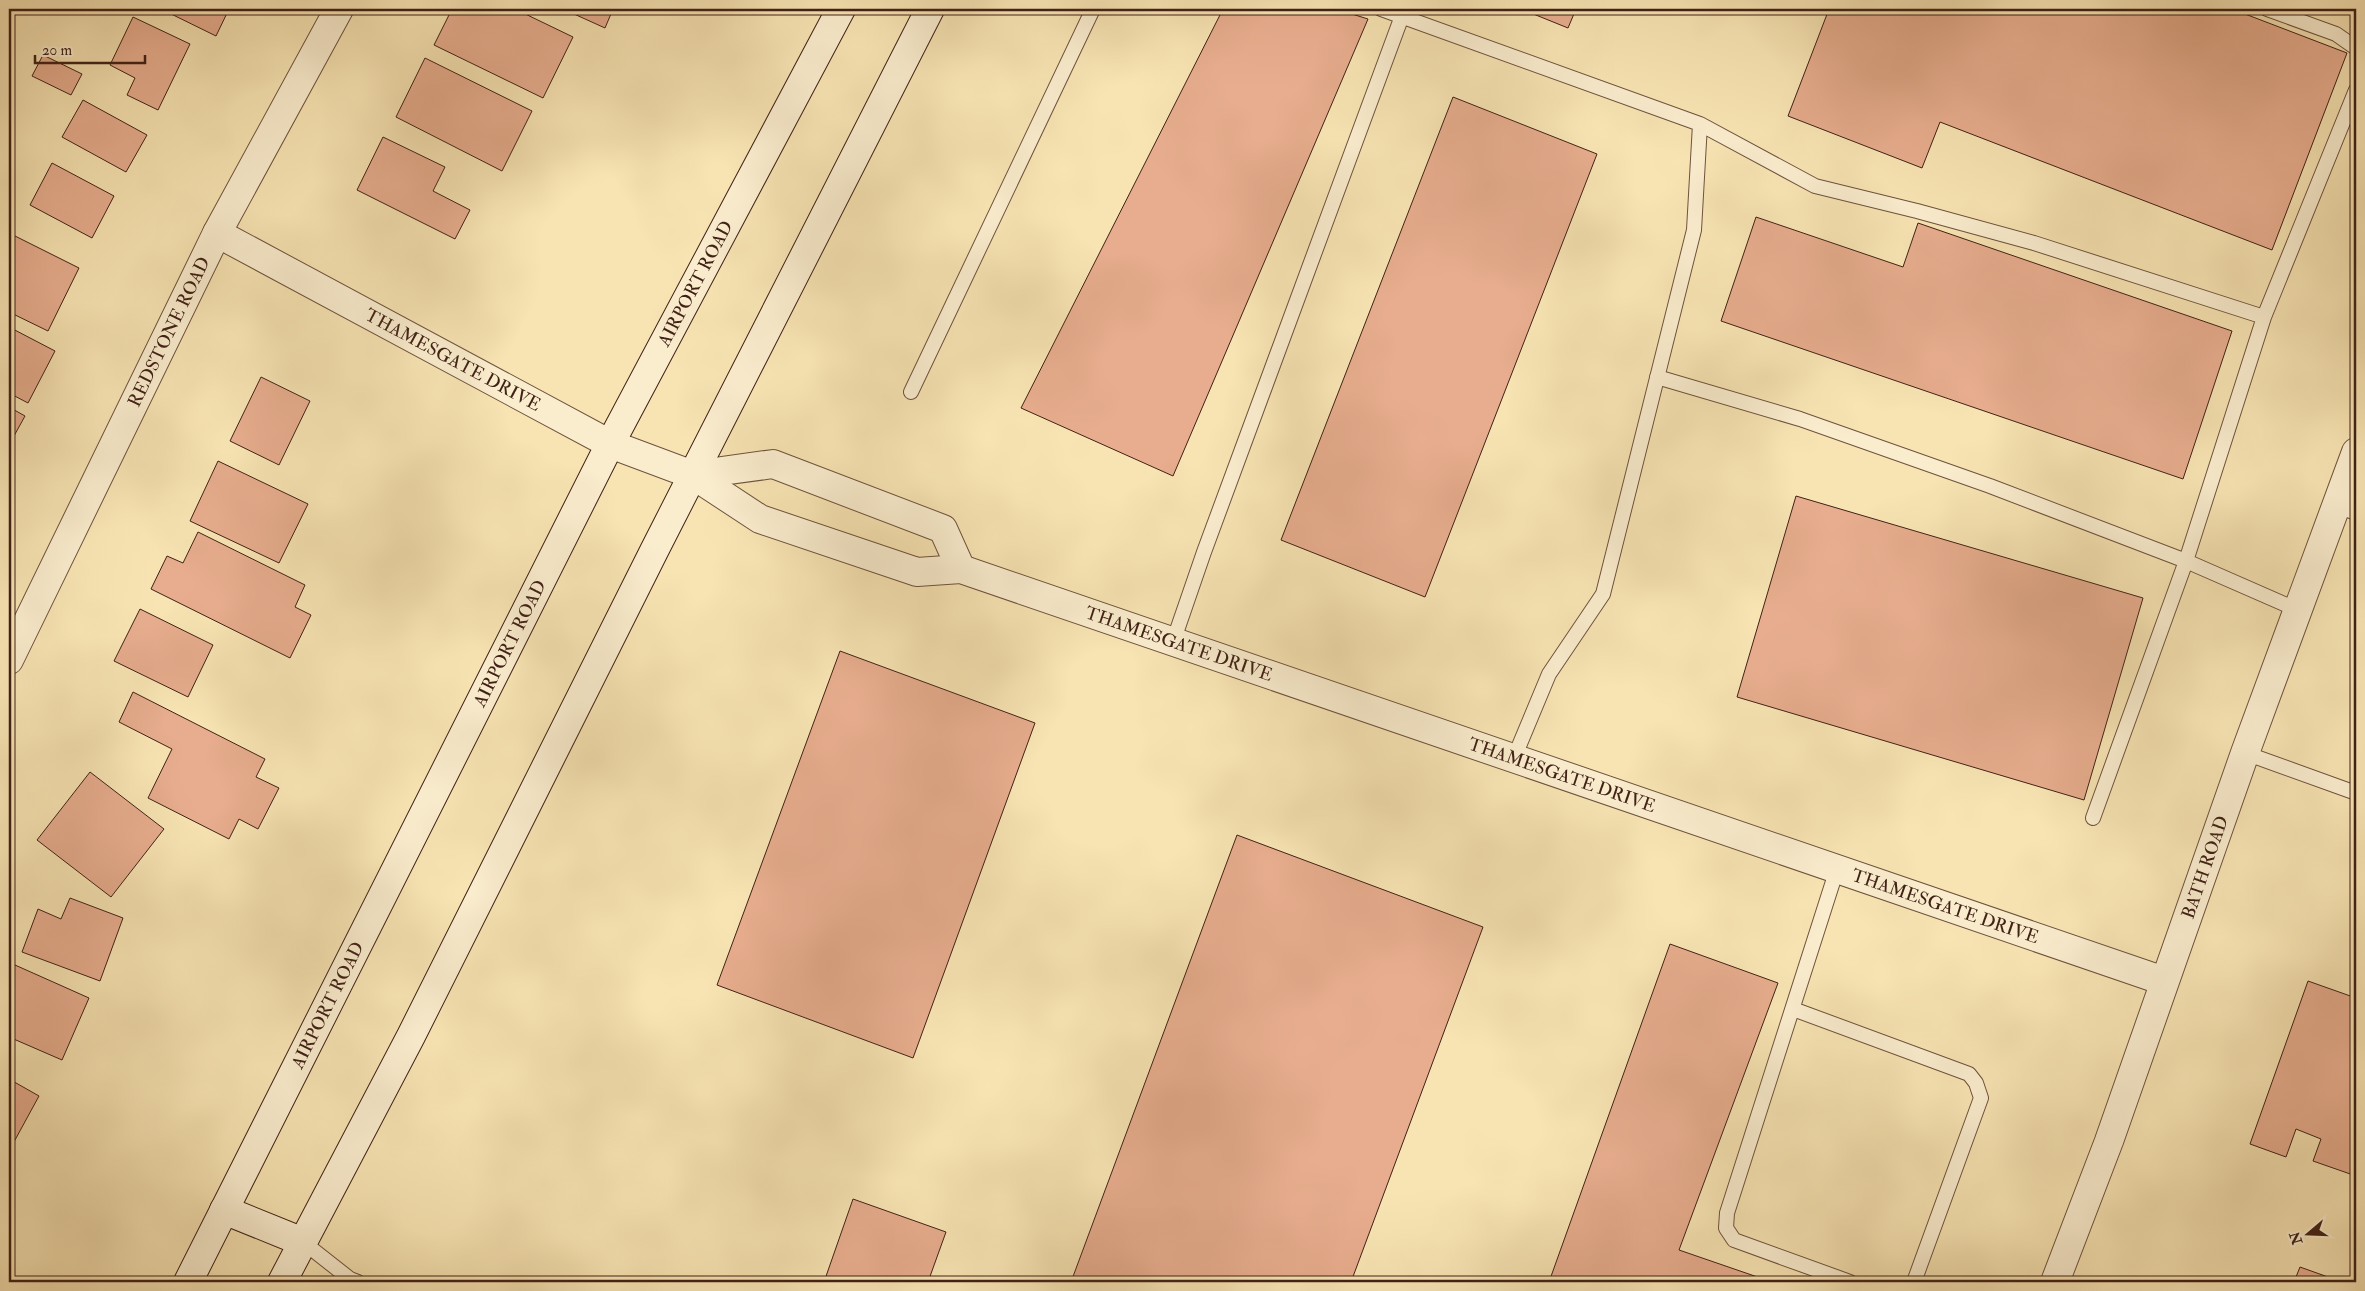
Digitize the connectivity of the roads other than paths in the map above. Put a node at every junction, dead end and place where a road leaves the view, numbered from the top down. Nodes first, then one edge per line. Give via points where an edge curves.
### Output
1 (339, 9) edge
2 (840, 9) edge
3 (930, 9) edge
4 (1093, 9) edge
5 (1381, 9) edge
6 (2268, 9) edge
7 (1402, 16) junction
8 (2356, 48) edge
9 (2356, 90) edge
10 (1700, 124) junction
11 (217, 233) junction
12 (2264, 317) junction
13 (1657, 377) junction
14 (911, 392) dead end
15 (610, 444) junction
16 (2356, 452) edge
17 (692, 475) junction
18 (2346, 509) edge
19 (2186, 561) junction
20 (961, 569) junction
21 (2298, 610) junction
22 (1173, 642) junction
23 (9, 660) edge
24 (2245, 753) junction
25 (1514, 758) junction
26 (2356, 793) edge
27 (2092, 818) dead end
28 (1838, 869) junction
29 (2164, 981) junction
30 (1793, 1009) junction
31 (224, 1210) junction
32 (302, 1242) junction
33 (188, 1282) edge
34 (282, 1282) edge
35 (358, 1282) edge
36 (1850, 1282) edge
37 (1915, 1282) edge
38 (2055, 1282) edge

1 - 11 street, REDSTONE ROAD
2 - 15 street, AIRPORT ROAD
3 - 17 street
4 - 14 lane
5 - 7 lane
6 - 8 lane via 2336,34
7 - 10 lane
7 - 22 lane
9 - 12 lane
10 - 12 lane via 1815,186 2034,243
10 - 13 lane via 1694,230
11 - 15 street, THAMESGATE DRIVE
11 - 23 street, REDSTONE ROAD
12 - 19 lane
13 - 19 lane via 1818,426 1990,486
13 - 25 lane via 1603,594 1549,674
15 - 17 street, THAMESGATE DRIVE
15 - 31 street, AIRPORT ROAD
16 - 18 street, BATH ROAD
17 - 20 street, THAMESGATE DRIVE via 760,519 917,572
17 - 20 street, THAMESGATE DRIVE via 773,464 943,529
17 - 32 street via 415,1028
18 - 21 street, BATH ROAD
19 - 21 lane
19 - 27 lane
20 - 22 street, THAMESGATE DRIVE
21 - 24 street, BATH ROAD
22 - 25 street, THAMESGATE DRIVE
24 - 26 lane
24 - 29 street, BATH ROAD
25 - 28 street, THAMESGATE DRIVE
28 - 29 street, THAMESGATE DRIVE
28 - 30 lane
29 - 38 street, BATH ROAD via 2110,1141
30 - 36 lane via 1727,1214 1726,1228 1734,1240
30 - 37 lane via 1969,1074 1976,1082 1981,1098
31 - 32 street
31 - 33 street, AIRPORT ROAD
32 - 34 street
32 - 35 lane

